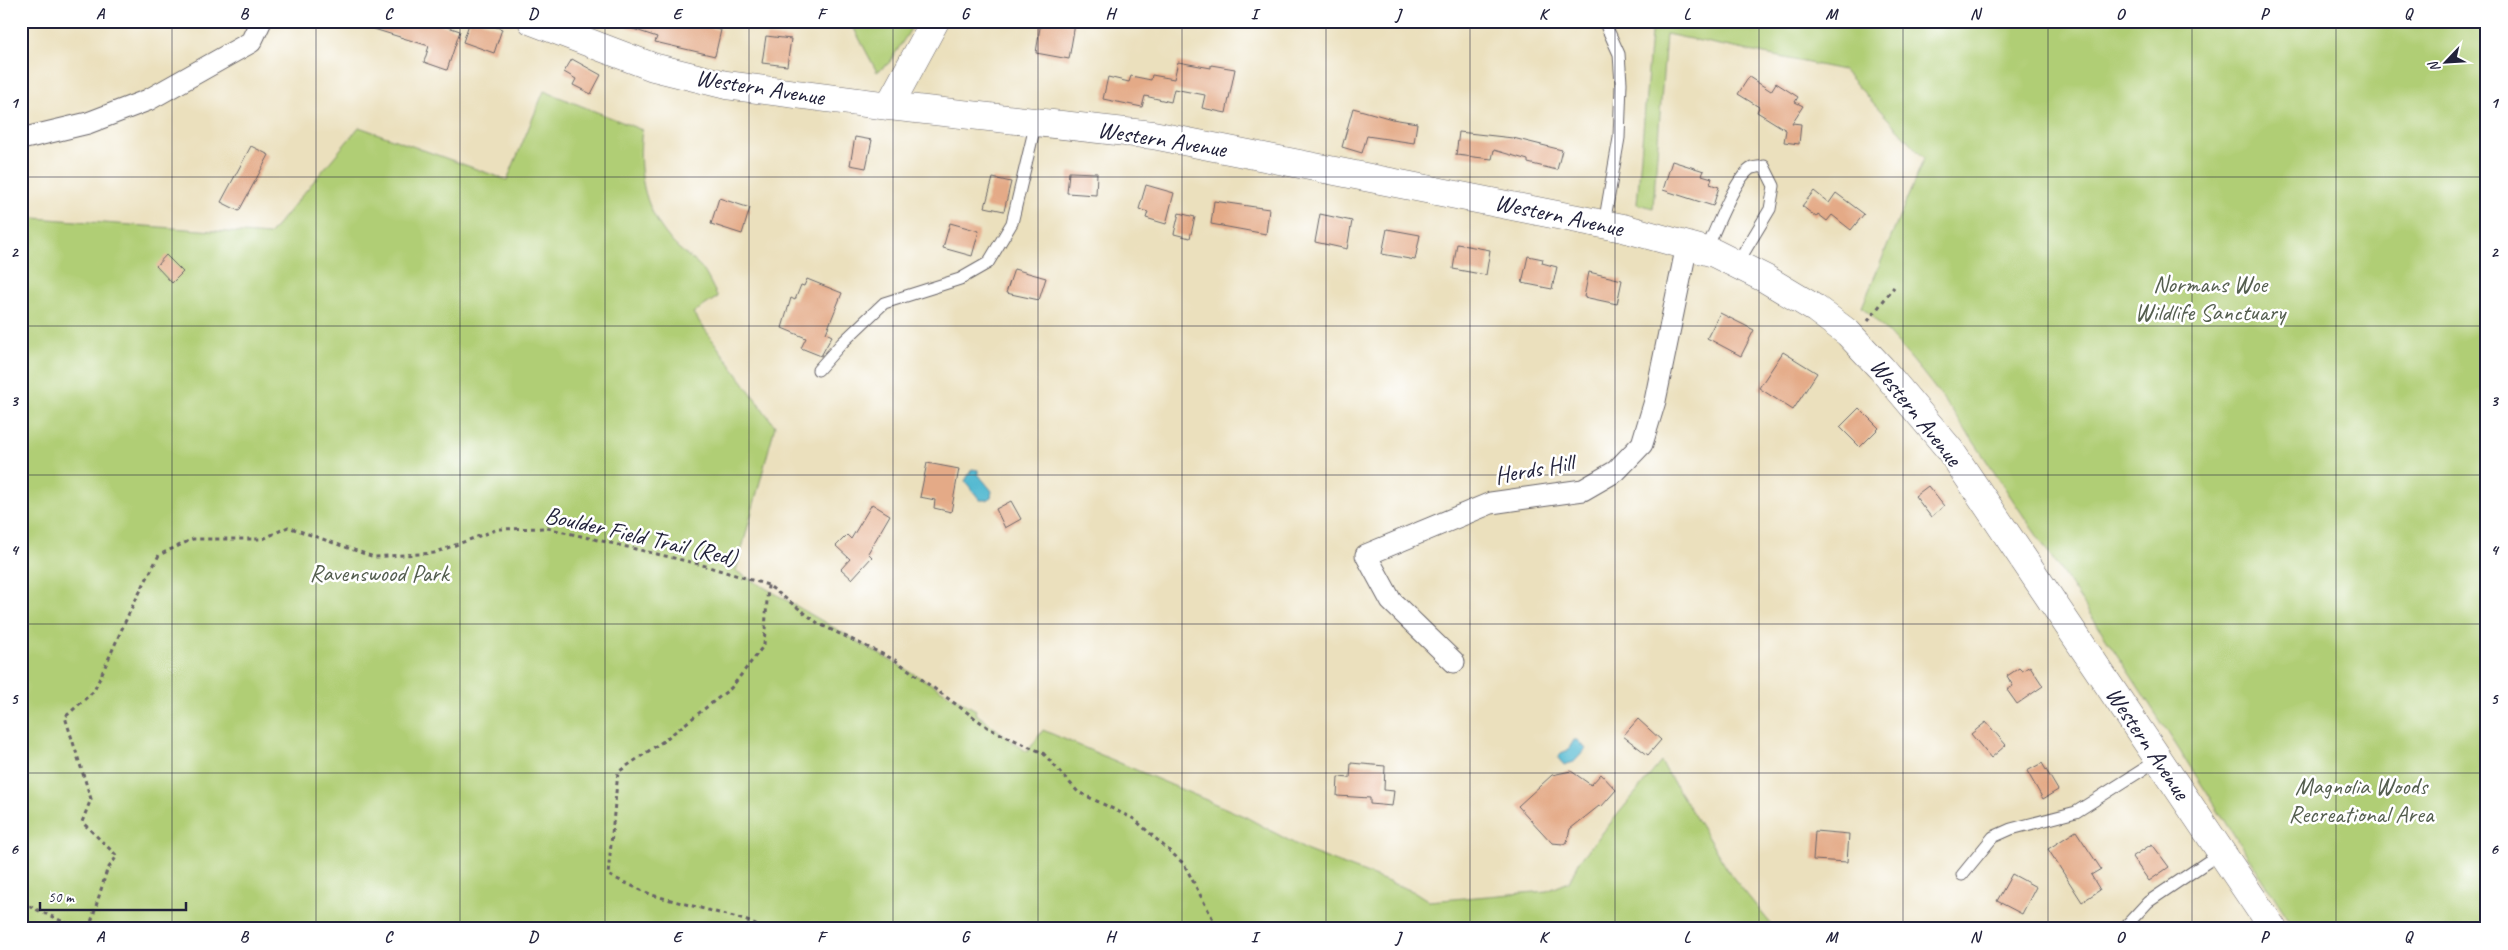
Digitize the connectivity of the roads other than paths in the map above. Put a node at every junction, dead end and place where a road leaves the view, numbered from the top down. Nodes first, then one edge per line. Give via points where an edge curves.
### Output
1 (261, 21) edge
2 (532, 21) edge
3 (935, 21) edge
4 (1604, 21) edge
5 (889, 106) junction
6 (1036, 121) junction
7 (21, 139) edge
8 (1604, 224) junction
9 (1697, 248) junction
10 (1736, 264) junction
11 (818, 370) dead end
12 (1454, 662) dead end
13 (2158, 760) junction
14 (2222, 852) junction
15 (1962, 874) dead end
16 (2123, 929) edge
17 (2273, 929) edge

1 - 7 street via 251,42 148,100 88,123
2 - 5 main road, Western Avenue via 653,67 726,85
3 - 5 main road
4 - 8 lane via 1619,54 1621,83 1619,138
5 - 6 main road, Western Avenue
6 - 8 main road, Western Avenue via 1153,135
6 - 11 lane via 1012,224 988,263 960,279 884,304
8 - 9 main road, Western Avenue
9 - 10 main road, Western Avenue
9 - 10 lane via 1744,175 1752,168 1764,166 1774,186 1770,209
9 - 12 street, Herds Hill via 1642,444 1616,471 1583,490 1491,502 1366,555 1392,601
10 - 13 main road, Western Avenue via 1766,278 1816,309 1882,368 1950,450
13 - 14 main road, Western Avenue
13 - 15 lane via 2076,812 1994,837
14 - 16 lane via 2148,902
14 - 17 main road, Western Avenue

